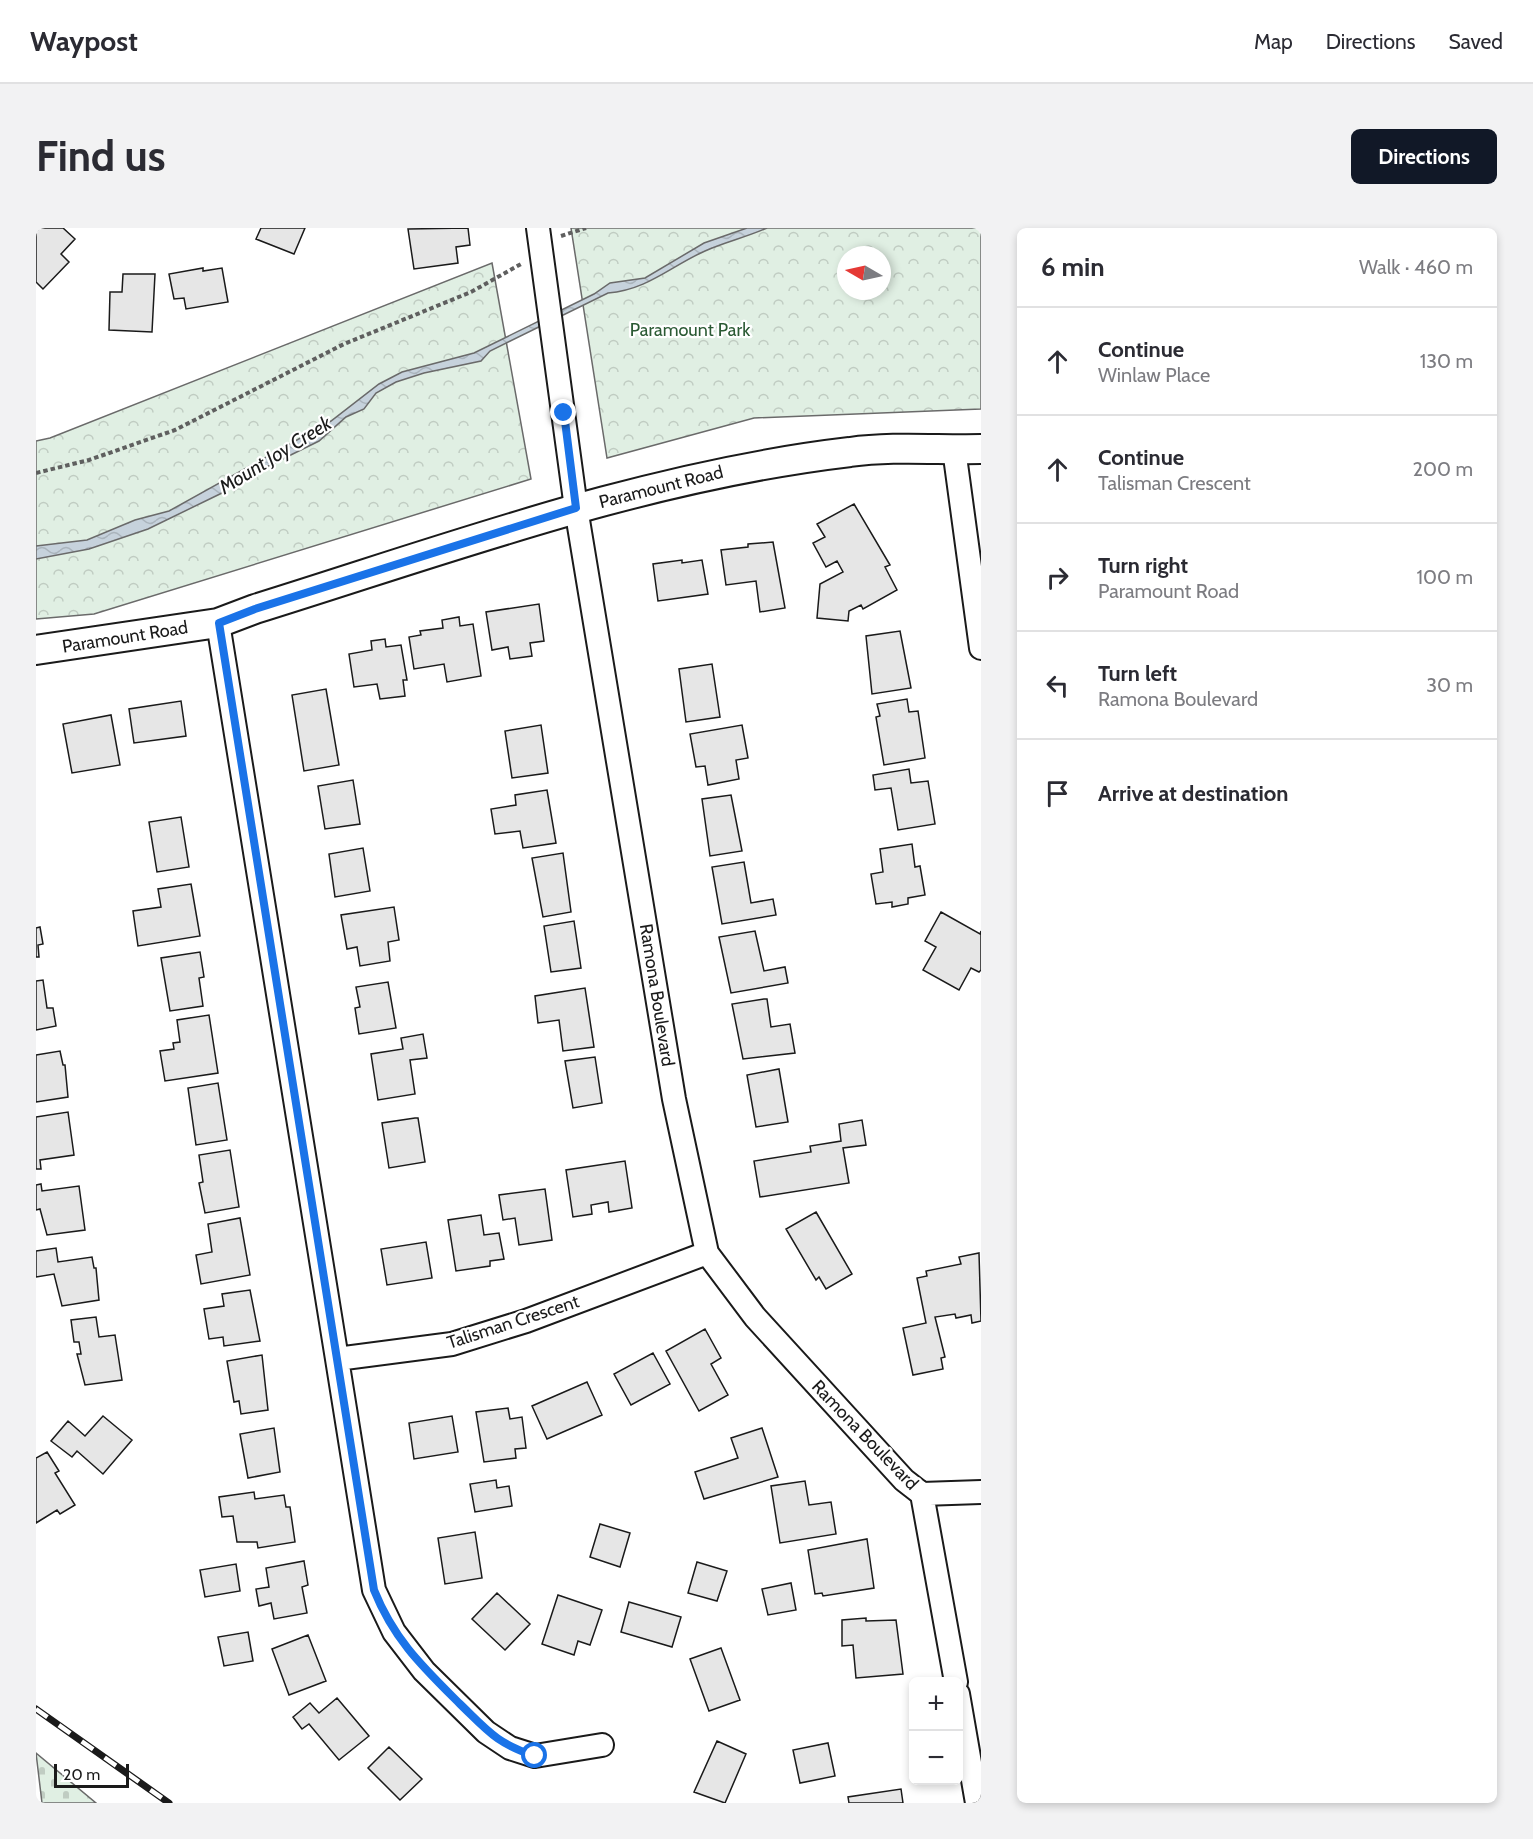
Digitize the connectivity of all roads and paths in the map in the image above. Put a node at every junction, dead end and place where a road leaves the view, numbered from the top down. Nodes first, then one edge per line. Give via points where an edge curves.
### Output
1 (538, 228) edge
2 (541, 252) junction
3 (968, 449) edge
4 (36, 473) edge
5 (576, 508) junction
6 (219, 623) junction
7 (981, 648) edge
8 (36, 651) edge
9 (706, 1253) junction
10 (337, 1359) junction
11 (981, 1492) edge
12 (922, 1494) junction
13 (955, 1677) edge
14 (963, 1723) edge
15 (602, 1745) dead end
16 (977, 1803) edge

1 - 2 street, Ramona Boulevard
2 - 4 path via 471,292 344,344 175,430 89,460
2 - 5 street, Ramona Boulevard
3 - 5 street, Paramount Road via 852,451 712,473
3 - 7 street
5 - 6 street, Paramount Road
5 - 9 street, Ramona Boulevard via 674,1099
6 - 8 street, Paramount Road
6 - 10 street
9 - 10 street, Talisman Crescent via 526,1321 452,1344
9 - 12 street, Ramona Boulevard via 754,1317 904,1480
10 - 15 street via 374,1590 393,1632 424,1671 486,1732 510,1748 535,1756
11 - 12 street
12 - 13 street, Ramona Boulevard
14 - 16 street

